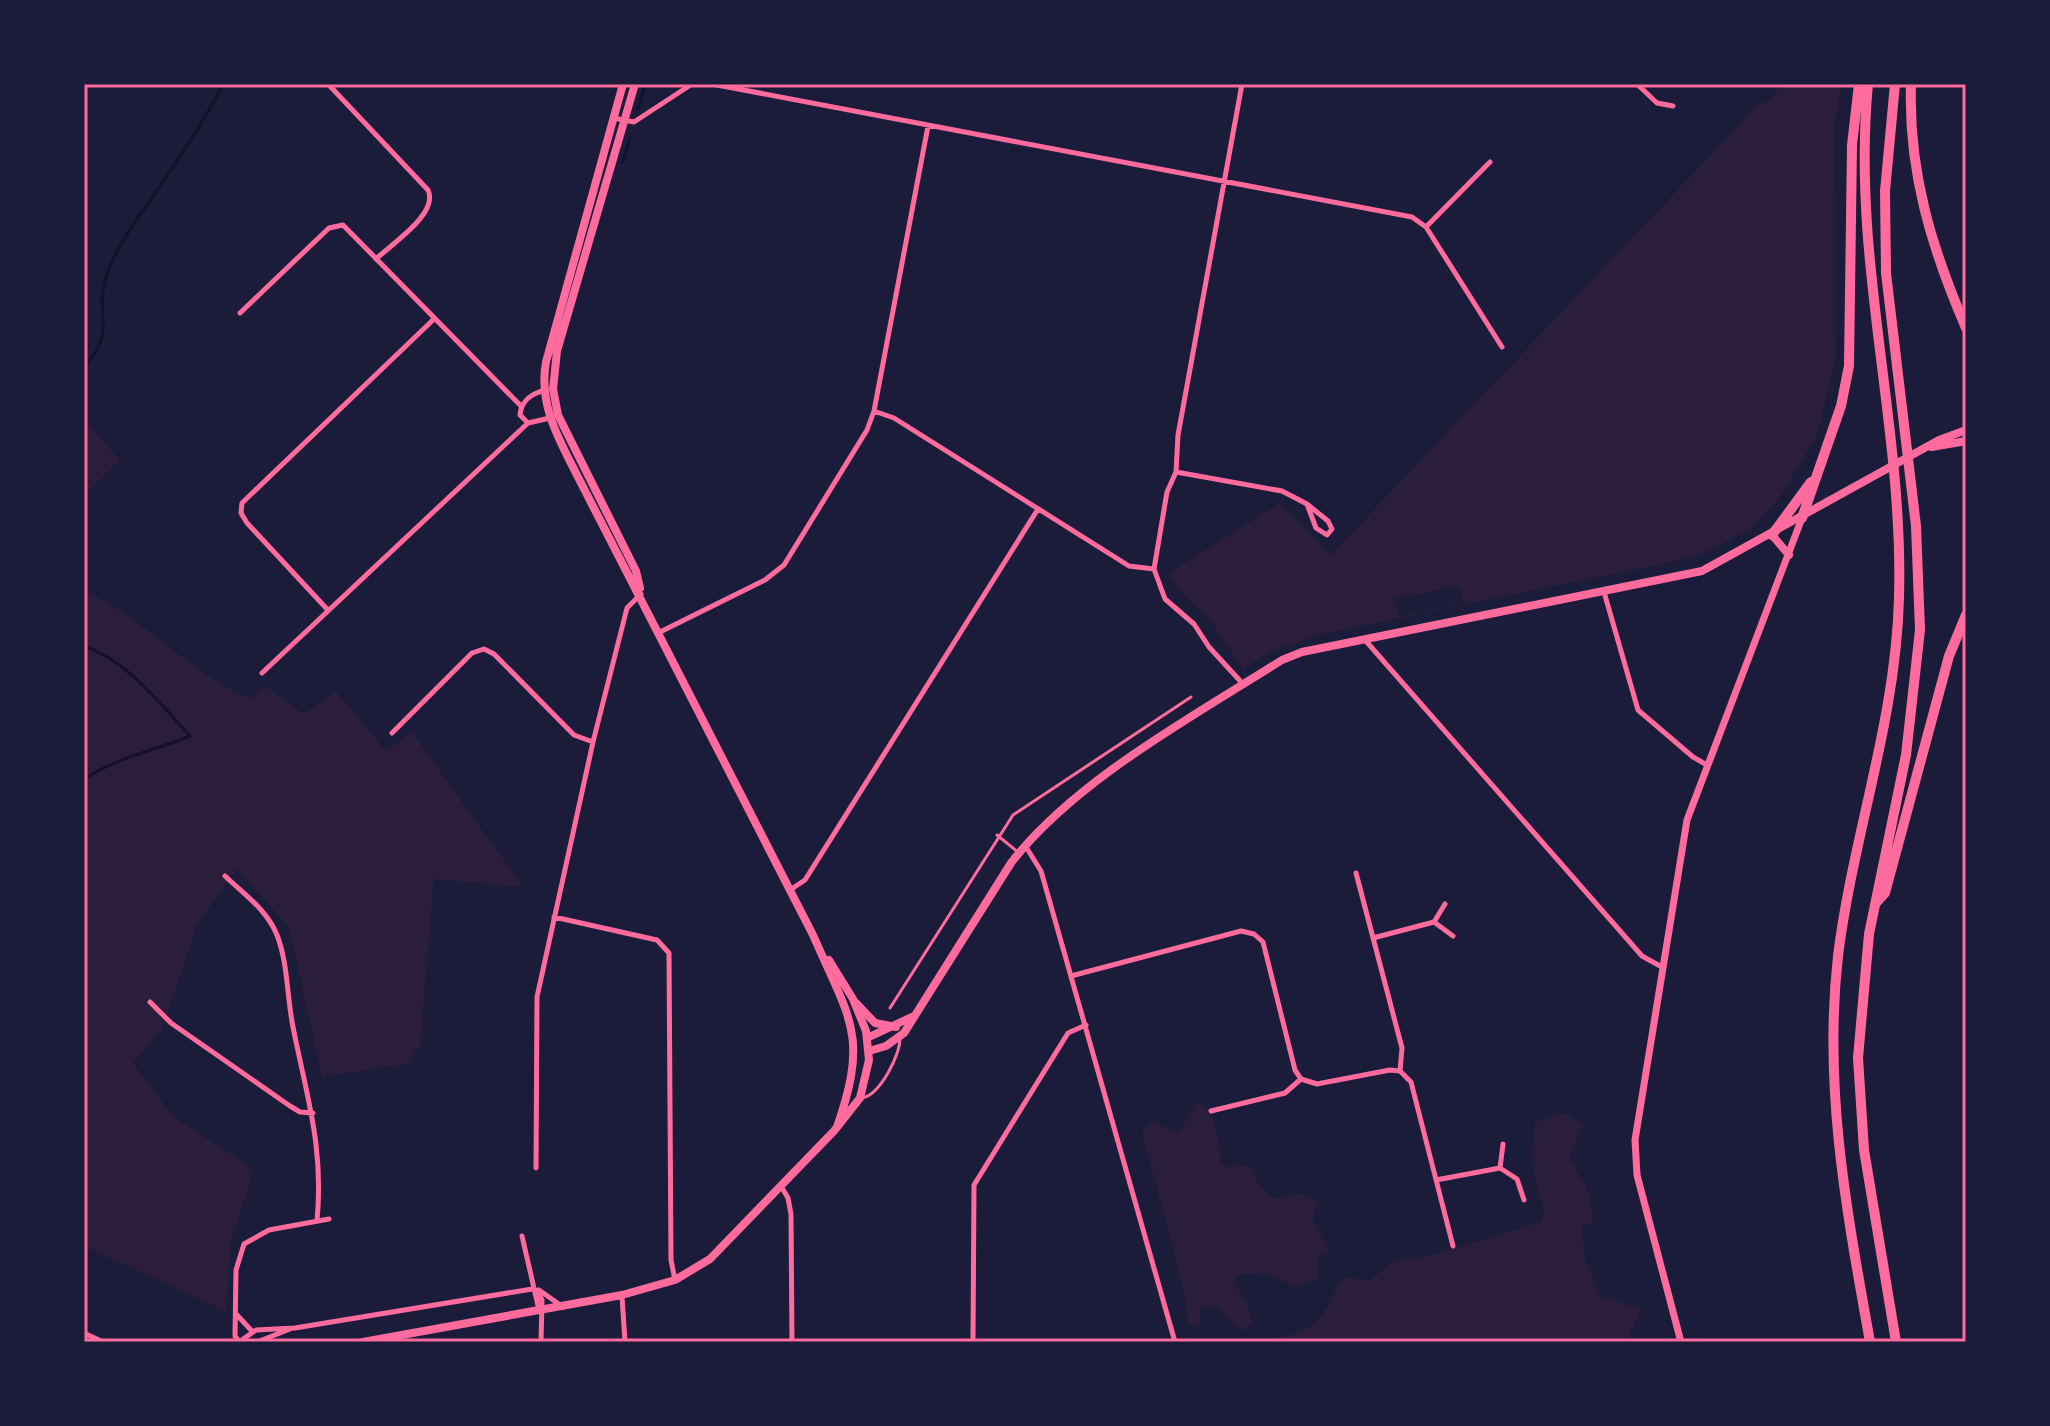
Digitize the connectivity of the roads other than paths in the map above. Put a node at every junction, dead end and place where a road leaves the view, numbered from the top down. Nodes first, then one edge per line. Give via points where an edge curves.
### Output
1 (328, 84) edge
2 (623, 84) edge
3 (635, 84) edge
4 (692, 84) edge
5 (712, 84) edge
6 (1242, 84) edge
7 (1637, 84) edge
8 (1859, 84) edge
9 (1868, 84) edge
10 (1895, 84) edge
11 (1911, 84) edge
12 (1673, 106) dead end
13 (614, 118) junction
14 (624, 121) junction
15 (928, 126) junction
16 (1490, 162) dead end
17 (1224, 182) junction
18 (1426, 227) junction
19 (376, 259) junction
20 (240, 313) dead end
21 (434, 319) junction
22 (1965, 325) edge
23 (1502, 347) dead end
24 (548, 390) junction
25 (521, 406) junction
26 (874, 411) junction
27 (554, 417) junction
28 (528, 423) junction
29 (539, 423) junction
30 (1965, 430) edge
31 (555, 431) junction
32 (1966, 441) edge
33 (1932, 447) junction
34 (1176, 472) junction
35 (1815, 477) junction
36 (1307, 504) junction
37 (1038, 509) junction
38 (1802, 518) junction
39 (1772, 535) junction
40 (1789, 555) junction
41 (1154, 569) junction
42 (1604, 592) junction
43 (641, 594) junction
44 (327, 609) junction
45 (1966, 615) edge
46 (660, 632) junction
47 (1365, 640) junction
48 (262, 673) dead end
49 (1243, 684) junction
50 (1191, 697) dead end
51 (392, 733) dead end
52 (593, 742) junction
53 (1707, 765) junction
54 (997, 834) junction
55 (1022, 849) junction
56 (1356, 873) dead end
57 (225, 876) dead end
58 (790, 890) junction
59 (1445, 904) dead end
60 (1874, 906) junction
61 (554, 917) junction
62 (1434, 922) junction
63 (813, 935) junction
64 (1453, 936) dead end
65 (1373, 938) junction
66 (1662, 967) junction
67 (1071, 976) junction
68 (853, 999) junction
69 (150, 1002) dead end
70 (890, 1008) dead end
71 (914, 1016) junction
72 (1086, 1025) junction
73 (896, 1027) junction
74 (900, 1037) junction
75 (867, 1038) junction
76 (855, 1047) junction
77 (869, 1051) junction
78 (1400, 1071) junction
79 (1301, 1079) junction
80 (860, 1098) junction
81 (1211, 1111) dead end
82 (313, 1113) junction
83 (837, 1127) junction
84 (1503, 1144) dead end
85 (536, 1168) dead end
86 (1500, 1168) junction
87 (1436, 1180) junction
88 (781, 1186) junction
89 (1524, 1200) dead end
90 (329, 1219) dead end
91 (317, 1221) junction
92 (522, 1236) dead end
93 (1453, 1246) dead end
94 (675, 1280) junction
95 (533, 1289) junction
96 (622, 1295) junction
97 (564, 1307) junction
98 (540, 1311) junction
99 (236, 1314) junction
100 (295, 1328) junction
101 (256, 1330) junction
102 (84, 1333) edge
103 (396, 1339) edge
104 (266, 1340) edge
105 (103, 1342) edge
106 (239, 1342) edge
107 (257, 1342) edge
108 (363, 1342) edge
109 (541, 1342) edge
110 (625, 1342) edge
111 (792, 1342) edge
112 (973, 1342) edge
113 (1175, 1342) edge
114 (1681, 1342) edge
115 (1870, 1342) edge
116 (1896, 1342) edge

1 - 19 street via 428,190 432,201
2 - 13 main road
3 - 14 main road
4 - 14 street via 634,122
5 - 15 street
6 - 17 street
7 - 12 street via 1657,103
8 - 35 highway via 1851,178 1850,358 1841,406
9 - 115 highway via 1863,195 1895,500 1898,637 1885,736 1844,916 1832,1070 1838,1151
10 - 60 highway via 1885,191 1886,273 1916,526 1920,630 1906,755
11 - 22 highway via 1913,152 1923,212
13 - 14 street
13 - 24 main road via 549,350
14 - 24 main road
15 - 17 street
15 - 26 street
16 - 18 street
17 - 18 street via 1412,217
17 - 34 street via 1178,435
18 - 23 street
19 - 20 street via 338,224
19 - 21 street
21 - 25 street
21 - 44 street via 246,498 241,509 247,523
24 - 25 street
24 - 27 main road
25 - 28 street via 520,415
26 - 37 street via 894,418
26 - 46 street via 784,565 765,580
27 - 29 street
27 - 31 main road
27 - 43 main road via 636,571
28 - 29 street
28 - 44 street
29 - 31 street
30 - 33 main road
31 - 43 main road
32 - 33 main road
33 - 38 main road
34 - 36 street via 1282,491
34 - 41 street via 1167,492
35 - 38 highway
35 - 39 highway
36 - 36 street via 1328,521 1332,529 1327,535 1316,528
37 - 41 street via 1129,566
37 - 58 street via 805,880
38 - 39 main road
38 - 40 street
39 - 40 main road
39 - 42 main road via 1702,571
40 - 53 street
41 - 49 street via 1165,599 1194,624
42 - 47 main road
42 - 53 street via 1638,710
43 - 46 main road
43 - 52 street via 627,608
44 - 48 street
45 - 60 highway via 1949,656 1885,893
46 - 58 main road
47 - 49 main road via 1295,654
47 - 66 street via 1634,946
49 - 55 main road via 1113,769
50 - 54 lane via 1021,808
51 - 52 street via 472,653 484,649 574,735
52 - 61 street
53 - 66 street via 1685,828
54 - 55 lane
54 - 70 lane
55 - 67 street via 1039,865
55 - 71 main road
56 - 65 street
57 - 82 street via 267,916 278,937
58 - 63 main road
59 - 62 street
60 - 116 highway via 1861,1006 1860,1118
61 - 85 street via 535,1011
61 - 94 street via 657,940 666,948
62 - 64 street
62 - 65 street
63 - 68 main road
63 - 76 main road via 848,1013
65 - 78 street via 1402,1048
66 - 114 street via 1635,1156
67 - 72 street
67 - 79 street via 1241,931 1254,934 1263,942
68 - 73 main road via 875,1023
68 - 75 main road
69 - 82 street via 171,1023 290,1106
71 - 73 main road
71 - 74 main road
72 - 112 street via 1065,1037 974,1185
72 - 113 street
73 - 75 main road
74 - 77 main road
74 - 80 lane via 900,1049 875,1091
75 - 76 main road
75 - 77 main road
76 - 77 main road
76 - 83 main road via 852,1083
77 - 80 main road
78 - 79 street via 1317,1084
78 - 87 street via 1411,1082
79 - 81 street via 1285,1093
80 - 83 main road
82 - 91 street via 321,1177
83 - 88 main road
84 - 86 street
86 - 87 street
86 - 89 street via 1517,1179
87 - 93 street
88 - 94 main road via 719,1251
88 - 111 street via 791,1214
90 - 91 street
91 - 99 street via 269,1230 246,1242 236,1264
92 - 95 street
94 - 96 main road
95 - 97 street
95 - 98 street via 542,1300
95 - 100 street
96 - 97 main road
96 - 110 street
97 - 98 main road
98 - 103 main road
98 - 109 street
99 - 101 street via 245,1327
99 - 106 street
100 - 101 street
100 - 104 street
101 - 104 street
101 - 106 street
102 - 105 street
103 - 108 main road
104 - 107 street

